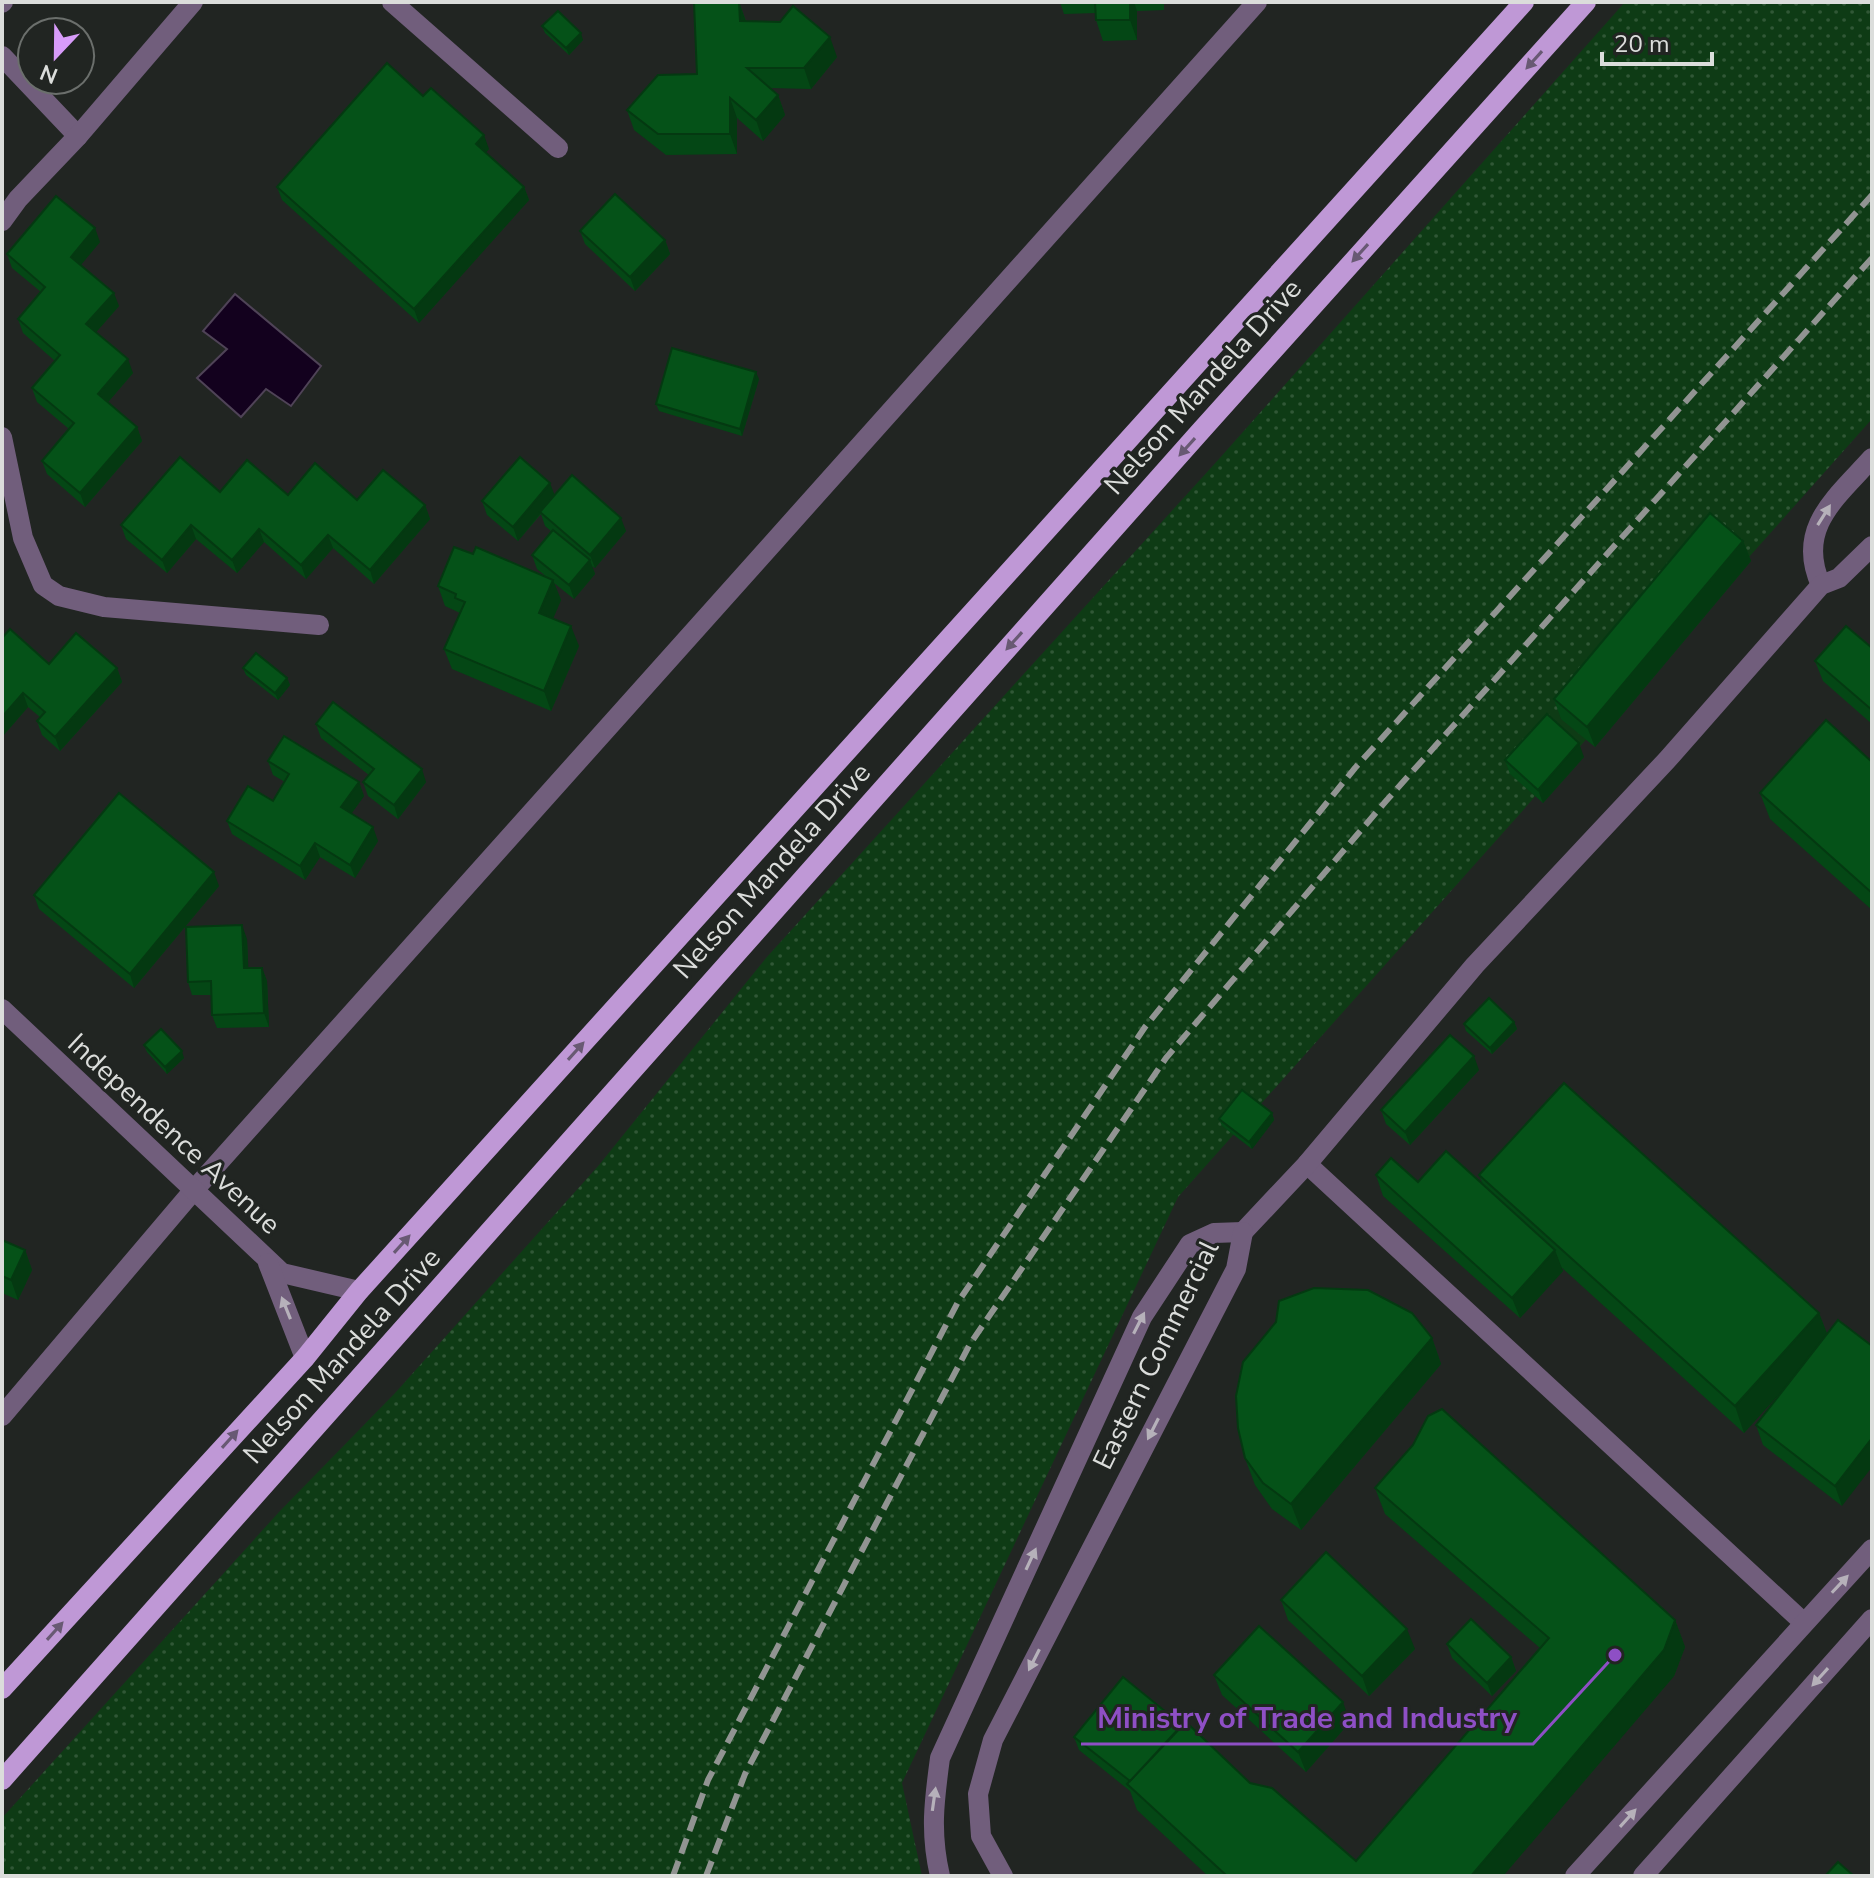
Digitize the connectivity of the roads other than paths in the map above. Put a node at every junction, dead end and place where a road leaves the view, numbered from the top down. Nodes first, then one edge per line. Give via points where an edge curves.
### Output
1 (193, 2) edge
2 (392, 2) edge
3 (1257, 2) edge
4 (1524, 2) edge
5 (1586, 2) edge
6 (2, 56) edge
7 (78, 136) junction
8 (558, 148) dead end
9 (2, 221) edge
10 (2, 437) edge
11 (1872, 458) edge
12 (1872, 546) edge
13 (1821, 585) junction
14 (319, 625) dead end
15 (2, 1009) edge
16 (1307, 1164) junction
17 (193, 1191) junction
18 (1243, 1232) junction
19 (266, 1259) junction
20 (359, 1291) junction
21 (305, 1358) junction
22 (2, 1416) edge
23 (1872, 1549) edge
24 (1872, 1619) edge
25 (1803, 1622) junction
26 (2, 1689) edge
27 (2, 1780) edge
28 (940, 1876) edge
29 (1003, 1876) edge
30 (1575, 1876) edge
31 (1643, 1876) edge

1 - 7 street
2 - 8 street
3 - 17 street
20 -> 4 main road, Nelson Mandela Drive
5 -> 27 main road, Nelson Mandela Drive
6 - 7 street
7 - 9 street
10 - 14 street via 23,538 43,585 59,596 104,607
13 -> 11 street via 1814,564 1816,528
12 - 13 street via 1839,578
13 - 16 street via 1475,965
15 - 17 street, Independence Avenue
16 - 18 street
16 - 25 street
17 - 19 street, Independence Avenue
17 - 22 street
28 -> 18 street, Eastern Commercial via 932,1809 940,1758 1142,1317 1190,1244 1214,1233
18 -> 29 street, Eastern Commercial via 1236,1269 993,1740 978,1794 981,1836
19 - 20 street via 282,1273
21 -> 19 street, Independence Avenue
20 - 21 main road, Nelson Mandela Drive
26 -> 21 main road, Nelson Mandela Drive
25 -> 23 street
24 -> 31 street
30 -> 25 street

